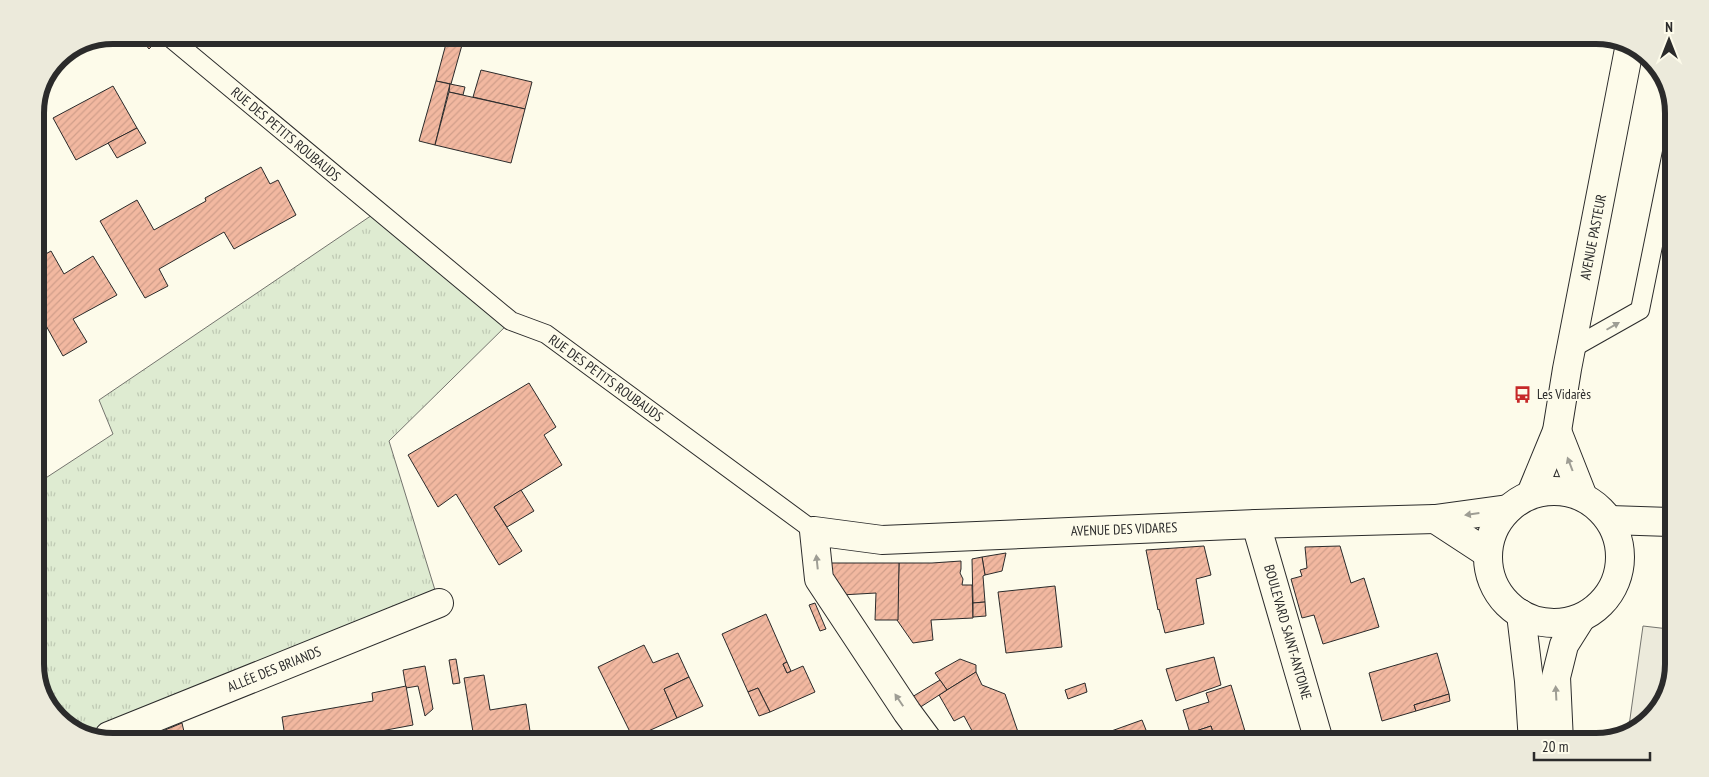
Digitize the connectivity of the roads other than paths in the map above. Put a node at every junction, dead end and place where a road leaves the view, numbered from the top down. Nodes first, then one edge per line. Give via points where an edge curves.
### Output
1 (178, 44) edge
2 (1629, 52) edge
3 (1665, 190) edge
4 (1571, 349) junction
5 (1558, 431) junction
6 (1531, 494) junction
7 (1583, 497) junction
8 (1508, 509) junction
9 (1435, 519) junction
10 (1610, 520) junction
11 (1665, 522) edge
12 (1256, 524) junction
13 (814, 531) junction
14 (1487, 553) junction
15 (439, 603) dead end
16 (1521, 614) junction
17 (1581, 618) junction
18 (116, 733) edge
19 (923, 733) edge
20 (1317, 733) edge
21 (1532, 733) edge
22 (1559, 733) edge

1 - 13 lane, RUE DES PETITS ROUBAUDS via 511,321 546,334
2 - 4 street, AVENUE PASTEUR
4 -> 3 lane via 1640,310
4 - 5 street, AVENUE PASTEUR
5 - 6 street, AVENUE PASTEUR
7 -> 5 street, AVENUE PASTEUR
6 - 7 street via 1557,490
6 - 8 street
7 - 10 street
8 -> 9 street, AVENUE DES VIDARES
8 - 14 street via 1494,529
9 - 12 street, AVENUE DES VIDARES
9 - 14 street
10 - 11 street
10 - 17 street via 1619,542 1620,565 1613,587 1600,605
12 - 13 street, AVENUE DES VIDARES via 882,540
12 - 20 street, BOULEVARD SAINT-ANTOINE
19 -> 13 street via 818,579
14 - 16 street via 1491,577 1502,599
15 - 18 street, ALLÉE DES BRIANDS
16 - 17 street via 1540,622 1561,623
16 - 21 street
22 -> 17 street via 1556,677 1564,645

